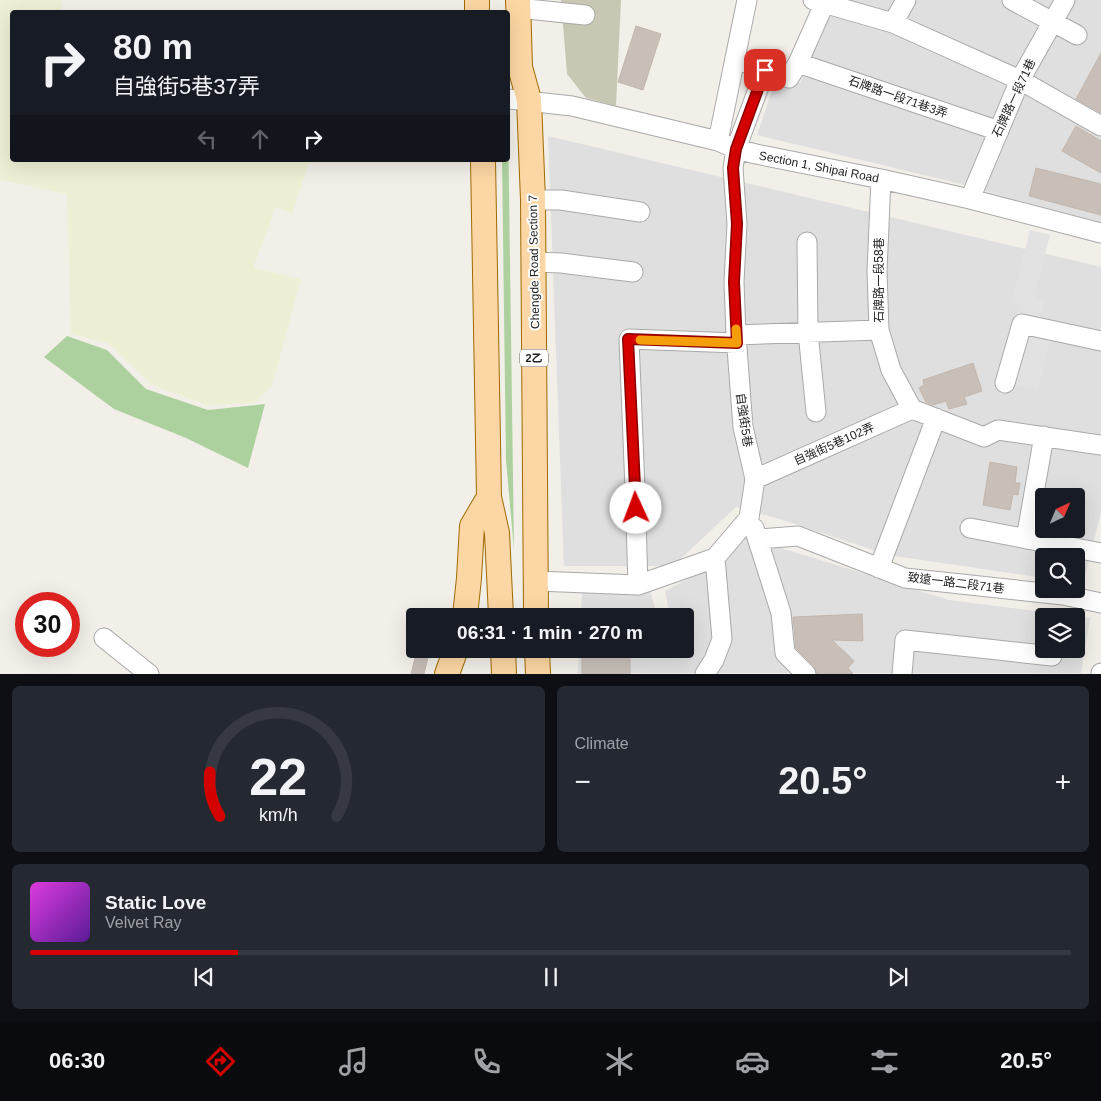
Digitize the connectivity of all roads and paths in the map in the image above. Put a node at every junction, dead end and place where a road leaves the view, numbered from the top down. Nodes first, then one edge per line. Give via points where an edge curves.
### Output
1 (906, 0) edge
2 (1012, 0) edge
3 (1064, 0) edge
4 (743, 1) edge
5 (821, 1) edge
6 (518, 4) edge
7 (585, 14) dead end
8 (1052, 22) junction
9 (893, 23) junction
10 (1077, 35) dead end
11 (735, 60) junction
12 (798, 63) junction
13 (765, 70) junction
14 (1020, 80) junction
15 (518, 100) edge
16 (1101, 126) edge
17 (999, 131) junction
18 (718, 142) junction
19 (736, 149) junction
20 (483, 162) edge
21 (881, 179) junction
22 (970, 199) junction
23 (533, 200) junction
24 (640, 212) dead end
25 (1101, 233) edge
26 (806, 242) dead end
27 (534, 262) junction
28 (633, 272) dead end
29 (879, 330) junction
30 (808, 332) junction
31 (737, 339) junction
32 (1101, 341) edge
33 (1005, 383) dead end
34 (912, 409) junction
35 (816, 412) dead end
36 (936, 418) junction
37 (1044, 436) junction
38 (1101, 445) edge
39 (754, 479) junction
40 (489, 497) junction
41 (749, 518) junction
42 (970, 528) dead end
43 (758, 539) junction
44 (1026, 539) junction
45 (1101, 552) edge
46 (715, 558) junction
47 (879, 568) junction
48 (536, 581) junction
49 (638, 585) junction
50 (1101, 603) edge
51 (466, 608) edge
52 (501, 608) edge
53 (536, 608) edge
54 (104, 638) dead end
55 (1035, 654) edge
56 (453, 658) edge
57 (503, 658) edge
58 (537, 658) edge
59 (149, 674) edge
60 (448, 674) edge
61 (504, 674) edge
62 (538, 674) edge
63 (705, 674) edge
64 (806, 674) edge
65 (902, 674) edge

1 - 9 street
2 - 8 street
3 - 8 street, 石牌路一段71巷
4 - 11 street
5 - 9 street
5 - 12 street
6 - 7 street
6 - 15 main road, Chengde Road Section 7 / 2乙
8 - 10 street
8 - 14 street, 石牌路一段71巷
9 - 14 street
11 - 13 street
11 - 18 street
12 - 13 street via 789,78
12 - 17 street, 石牌路一段71巷3弄
13 - 19 street, 自強街5巷
14 - 16 street
14 - 17 street, 石牌路一段71巷
15 - 18 street, Section 1, Shipai Road via 572,106
15 - 23 main road, Chengde Road Section 7 / 2乙
17 - 22 street, 石牌路一段71巷
18 - 19 street, Section 1, Shipai Road
19 - 21 street, Section 1, Shipai Road
19 - 31 street, 自強街5巷 via 733,168 737,224 734,282
20 - 40 main road
21 - 22 street, Section 1, Shipai Road
21 - 29 street, 石牌路一段58巷 via 877,271
22 - 25 street, Section 1, Shipai Road
23 - 24 street via 561,200
23 - 27 main road, Chengde Road Section 7 / 2乙
26 - 30 street
27 - 28 street
27 - 48 main road, Chengde Road Section 7 / 2乙
29 - 30 street
29 - 34 street, 石牌路一段58巷 via 891,370
30 - 31 street
30 - 35 street
31 - 39 street, 自強街5巷 via 743,427
31 - 49 street via 628,339
32 - 33 street via 1022,324
34 - 36 street
34 - 39 street, 自強街5巷102弄
36 - 37 street via 984,437 998,430
36 - 47 street
37 - 38 street
37 - 44 street
39 - 41 street, 自強街5巷
40 - 51 main road via 472,526
40 - 52 main road via 497,534
41 - 43 street
41 - 46 street
42 - 44 street
43 - 47 street, 致遠一路二段71巷 via 798,536
43 - 64 street via 781,613 785,653
44 - 45 street
46 - 49 street
46 - 63 street via 722,639
47 - 50 street, 致遠一路二段71巷 via 905,578 1063,595
48 - 49 street
48 - 53 main road, Chengde Road Section 7 / 2乙
54 - 59 street
55 - 65 street via 905,640
56 - 60 main road
57 - 61 main road
58 - 62 main road

